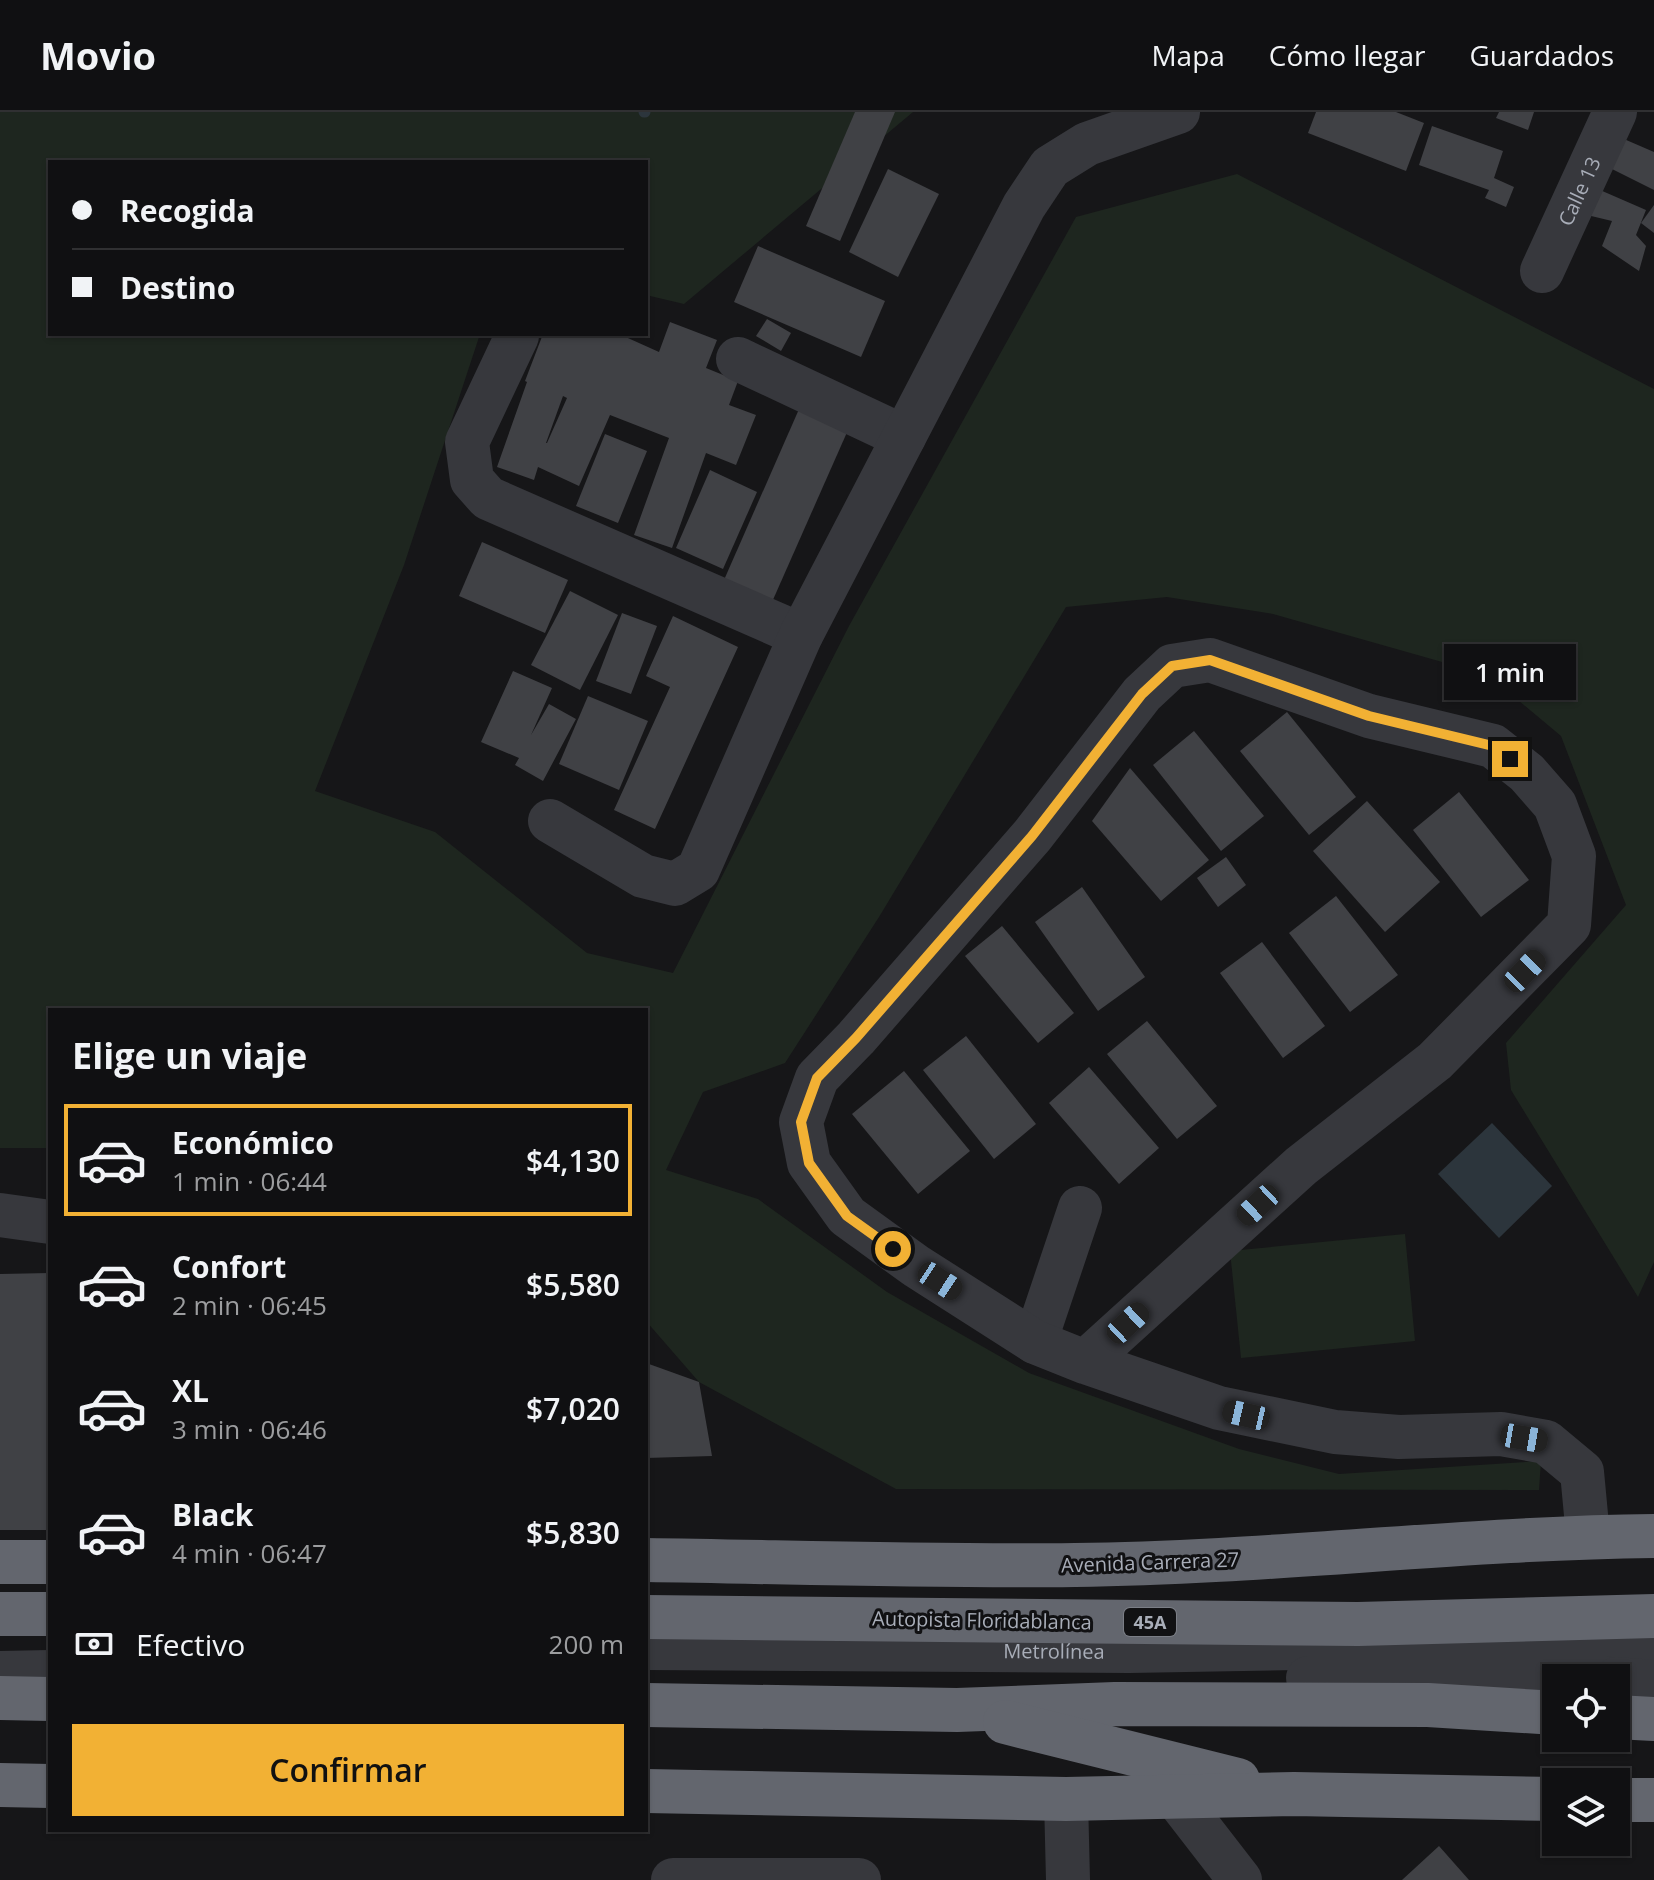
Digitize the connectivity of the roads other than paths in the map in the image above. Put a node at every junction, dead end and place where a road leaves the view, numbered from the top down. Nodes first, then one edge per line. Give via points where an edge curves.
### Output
1 (1178, 112) edge
2 (1615, 112) edge
3 (1542, 271) dead end
4 (517, 336) edge
5 (738, 359) dead end
6 (904, 437) junction
7 (801, 635) junction
8 (550, 821) dead end
9 (1080, 1208) dead end
10 (0, 1215) edge
11 (48, 1222) edge
12 (1035, 1342) junction
13 (1085, 1362) junction
14 (1588, 1536) junction
15 (1654, 1536) edge
16 (648, 1560) edge
17 (0, 1562) edge
18 (48, 1562) edge
19 (0, 1614) edge
20 (48, 1614) edge
21 (1654, 1616) edge
22 (648, 1617) edge
23 (0, 1644) edge
24 (48, 1645) edge
25 (1654, 1646) edge
26 (648, 1648) edge
27 (48, 1672) edge
28 (0, 1673) edge
29 (648, 1676) edge
30 (1542, 1678) edge
31 (1630, 1680) edge
32 (1654, 1682) edge
33 (0, 1698) edge
34 (48, 1699) edge
35 (648, 1705) edge
36 (957, 1710) junction
37 (1542, 1712) edge
38 (1630, 1718) edge
39 (1654, 1719) edge
40 (0, 1785) edge
41 (48, 1786) edge
42 (648, 1791) edge
43 (1294, 1794) junction
44 (1175, 1796) junction
45 (1066, 1799) junction
46 (1542, 1799) edge
47 (1630, 1800) edge
48 (1654, 1800) edge
49 (673, 1880) edge
50 (859, 1880) edge
51 (1068, 1880) edge
52 (1240, 1880) edge

1 - 6 street via 1087,144 1050,167 1024,206
2 - 3 street, Calle 13
4 - 7 street via 467,442 472,480 488,498
5 - 6 street
6 - 7 street
7 - 8 street via 698,870 675,884 643,876
9 - 12 street
10 - 11 street
12 - 13 street
12 - 13 street via 847,1216 809,1163 801,1122 817,1078 1032,836 1142,694 1172,666 1210,660 1369,716 1493,746 1555,805 1574,856 1569,925 1435,1061 1301,1166
13 - 14 street via 1219,1408 1335,1432 1399,1437 1501,1434 1546,1442 1582,1472
14 - 15 highway, Avenida Carrera 27
14 - 16 highway, Avenida Carrera 27 via 1075,1565
17 - 18 highway
19 - 20 highway
21 - 22 highway, Autopista Floridablanca / 45A via 1358,1624
23 - 24 street
25 - 26 street, Metrolínea
27 - 28 street
29 - 30 street, Metrolínea
31 - 32 street
33 - 34 highway
35 - 36 highway
36 - 37 highway via 1115,1704 1413,1705
36 - 43 highway
38 - 39 highway
40 - 41 highway
42 - 45 highway
43 - 44 highway
43 - 46 highway
44 - 45 highway
44 - 52 street
45 - 51 street
47 - 48 highway
49 - 50 street

